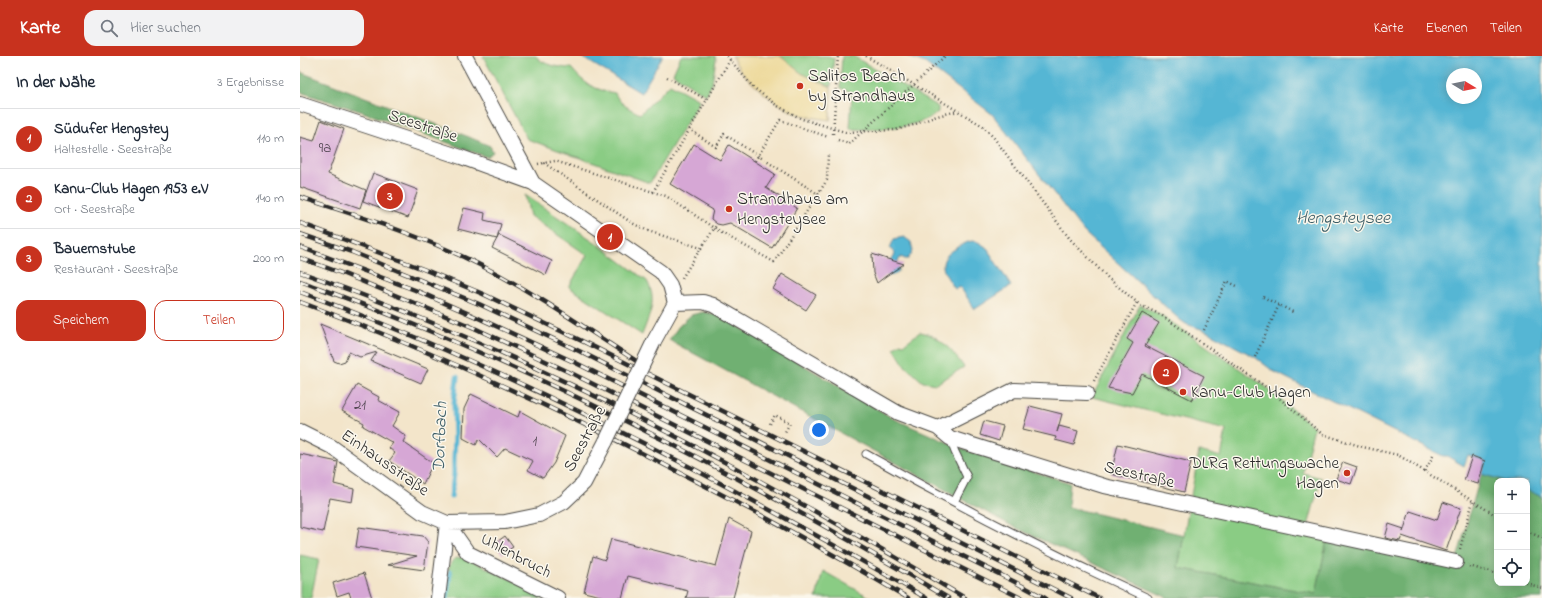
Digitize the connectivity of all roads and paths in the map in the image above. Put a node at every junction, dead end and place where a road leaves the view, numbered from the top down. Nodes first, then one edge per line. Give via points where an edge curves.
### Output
1 (465, 56) edge
2 (727, 56) edge
3 (838, 56) edge
4 (866, 56) edge
5 (945, 56) edge
6 (730, 60) junction
7 (667, 77) dead end
8 (707, 100) junction
9 (300, 104) edge
10 (958, 111) junction
11 (833, 128) junction
12 (689, 130) junction
13 (833, 134) dead end
14 (828, 137) dead end
15 (838, 140) dead end
16 (828, 153) dead end
17 (755, 161) dead end
18 (544, 163) junction
19 (524, 166) junction
20 (533, 183) junction
21 (653, 192) junction
22 (818, 194) junction
23 (717, 224) dead end
24 (701, 248) junction
25 (686, 272) dead end
26 (1239, 287) dead end
27 (1263, 297) dead end
28 (1137, 302) junction
29 (675, 303) junction
30 (1279, 305) junction
31 (1295, 313) dead end
32 (1204, 330) dead end
33 (1256, 357) dead end
34 (1087, 394) joint
35 (770, 424) dead end
36 (938, 428) junction
37 (300, 432) edge
38 (785, 432) dead end
39 (950, 438) junction
40 (866, 454) dead end
41 (1433, 456) dead end
42 (1426, 471) junction
43 (1473, 501) junction
44 (954, 502) junction
45 (1494, 514) edge
46 (447, 523) junction
47 (1530, 532) edge
48 (1542, 538) edge
49 (1456, 562) junction
50 (1494, 573) edge
51 (1530, 584) edge
52 (1542, 588) edge
53 (438, 598) edge
54 (558, 598) edge
55 (1148, 598) edge

1 - 19 street, Seestraße
2 - 6 path
3 - 11 path
4 - 10 path
5 - 15 path, bridge via 849,144
6 - 8 path
6 - 11 path via 753,87 776,104 802,119
7 - 8 path
8 - 12 path
9 - 20 street, Seestraße
10 - 11 path via 895,130 845,132
10 - 28 path via 983,126 1070,239 1108,278
11 - 13 path
12 - 21 path
12 - 22 path via 716,147 724,134
14 - 17 path, bridge via 780,120
16 - 22 path via 827,180
18 - 19 path
18 - 21 path via 555,161
18 - 24 path via 632,223 648,231
19 - 20 street, Seestraße
20 - 29 street, Seestraße via 660,272 670,285
21 - 22 path via 666,196 720,232 774,262
23 - 24 path, bridge
24 - 25 path
26 - 32 path via 1227,281
27 - 30 path
28 - 34 path
28 - 42 path via 1161,315 1266,387 1322,434 1363,448 1398,455
29 - 36 street, Seestraße via 703,302 713,305 898,413
29 - 46 street, Seestraße, bridge via 584,483 564,502 539,515 505,522
30 - 31 path
30 - 33 path
34 - 36 street via 1014,390
35 - 38 path via 775,416 790,423
36 - 39 street, Seestraße
37 - 46 street, Einhausstraße via 332,447 422,512
39 - 44 lane via 967,476
39 - 49 street, Seestraße via 1104,486
40 - 44 lane
41 - 42 path
42 - 43 path
43 - 45 path
43 - 49 path
44 - 55 lane
46 - 53 street
46 - 54 street, Uhlenbruch via 468,552
47 - 48 path
49 - 50 path
51 - 52 path

